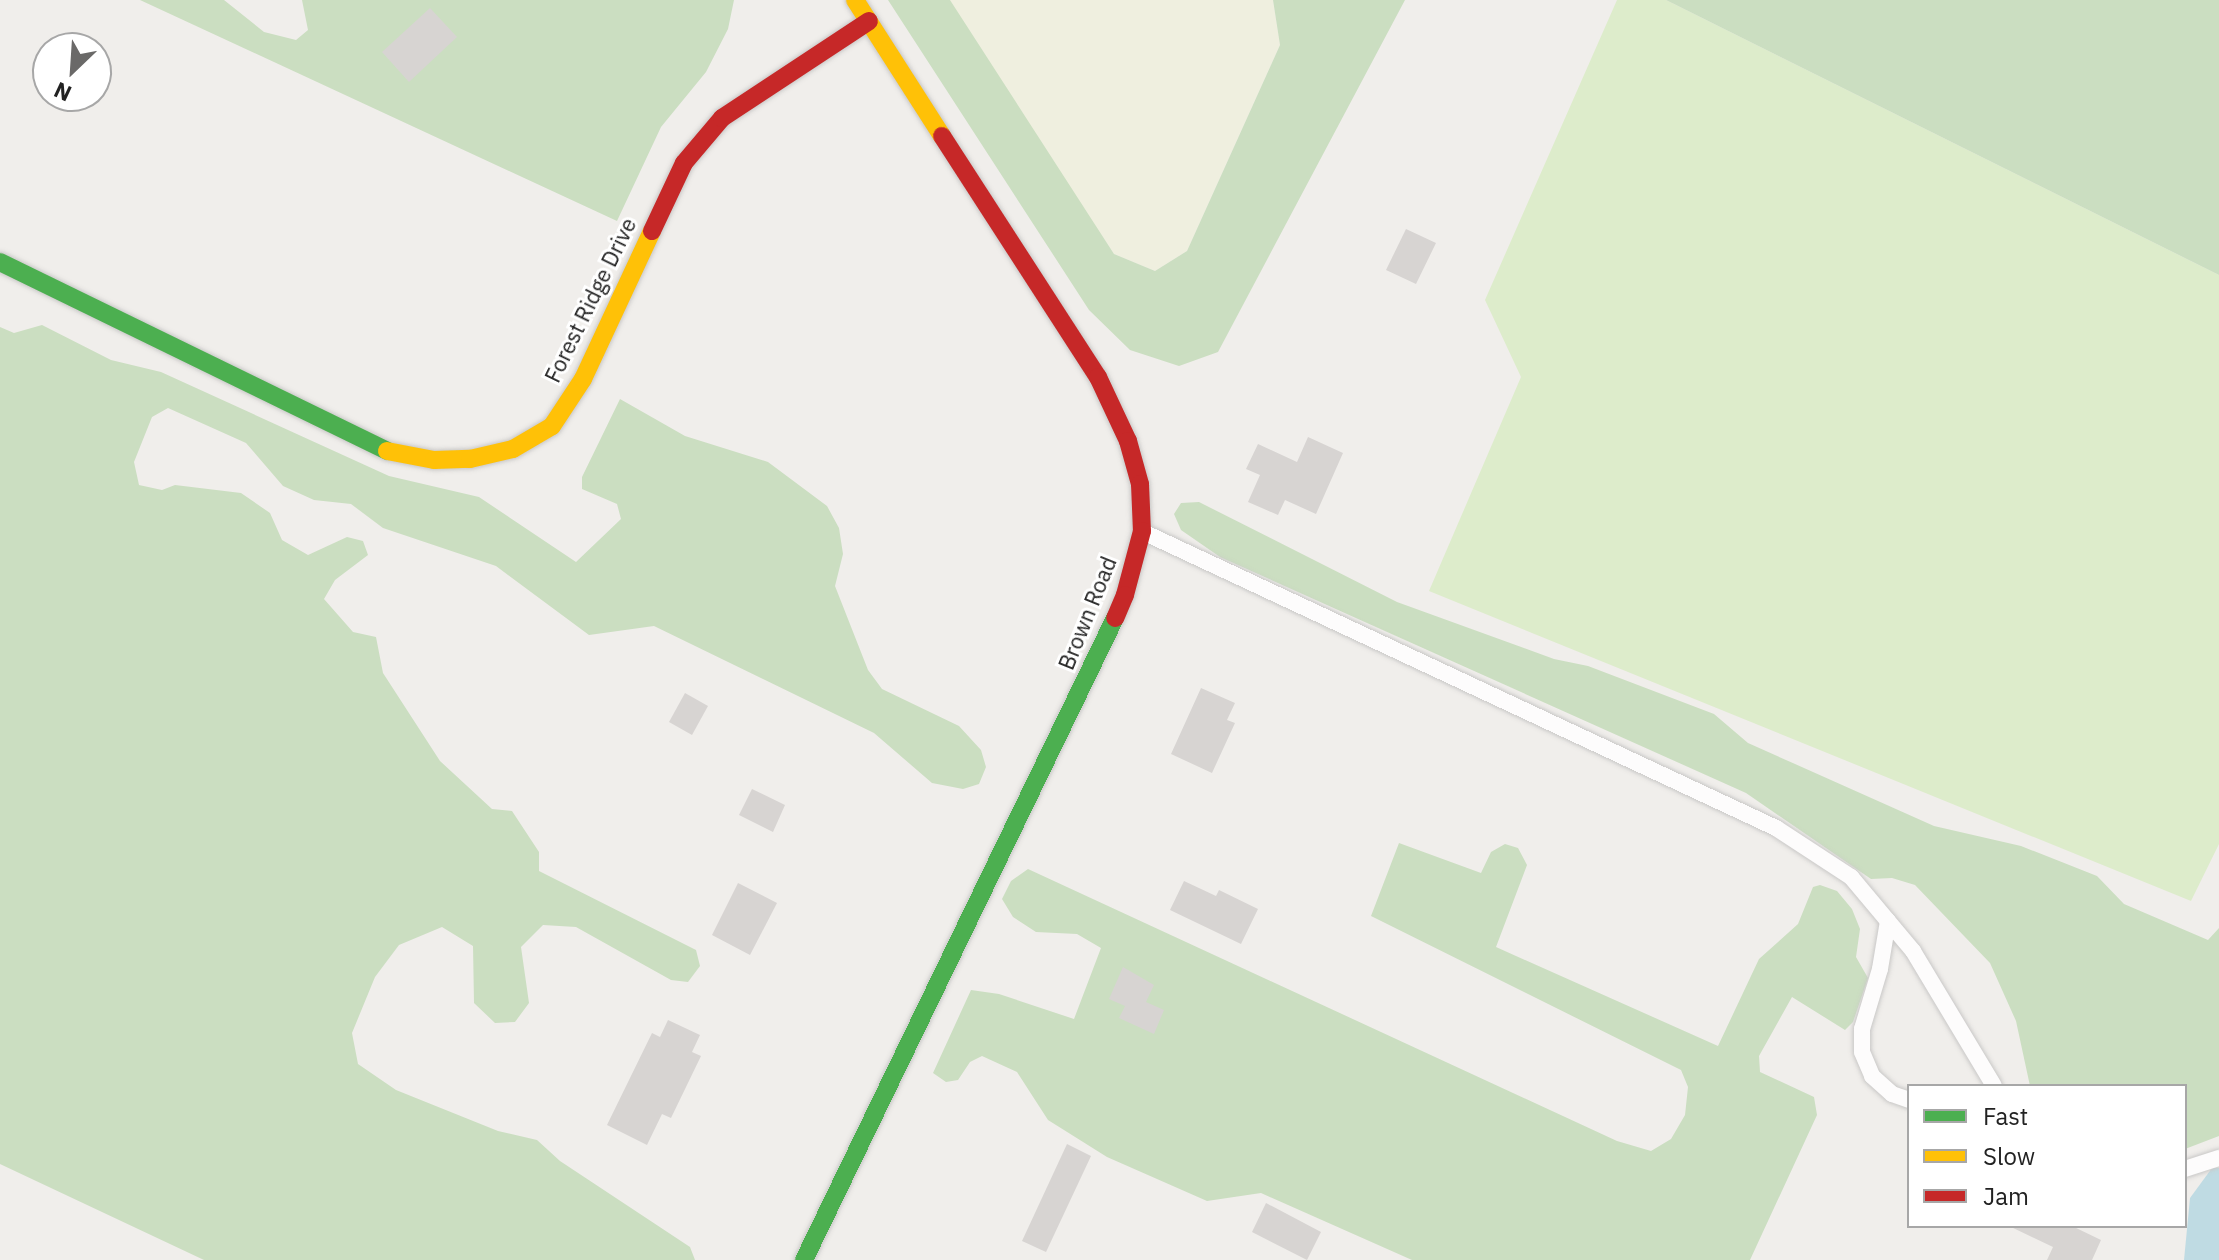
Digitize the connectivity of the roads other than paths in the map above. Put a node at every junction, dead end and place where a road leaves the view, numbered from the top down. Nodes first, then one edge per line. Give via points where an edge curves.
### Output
1 (855, 0) edge
2 (869, 21) junction
3 (0, 262) edge
4 (1142, 531) junction
5 (1888, 921) junction
6 (1991, 1084) edge
7 (1907, 1099) edge
8 (2219, 1158) edge
9 (2187, 1168) edge
10 (804, 1260) edge

1 - 2 street, Brown Road
2 - 3 street, Forest Ridge Drive via 722,118 684,163 583,379 552,426 513,449 470,459 392,453
2 - 4 street, Brown Road via 1098,377 1128,441 1140,484
4 - 5 lane via 1776,828 1851,877
4 - 10 street, Brown Road via 1125,595 1092,669
5 - 6 lane via 1913,951
5 - 7 lane via 1862,1029 1862,1052 1872,1076
8 - 9 lane

